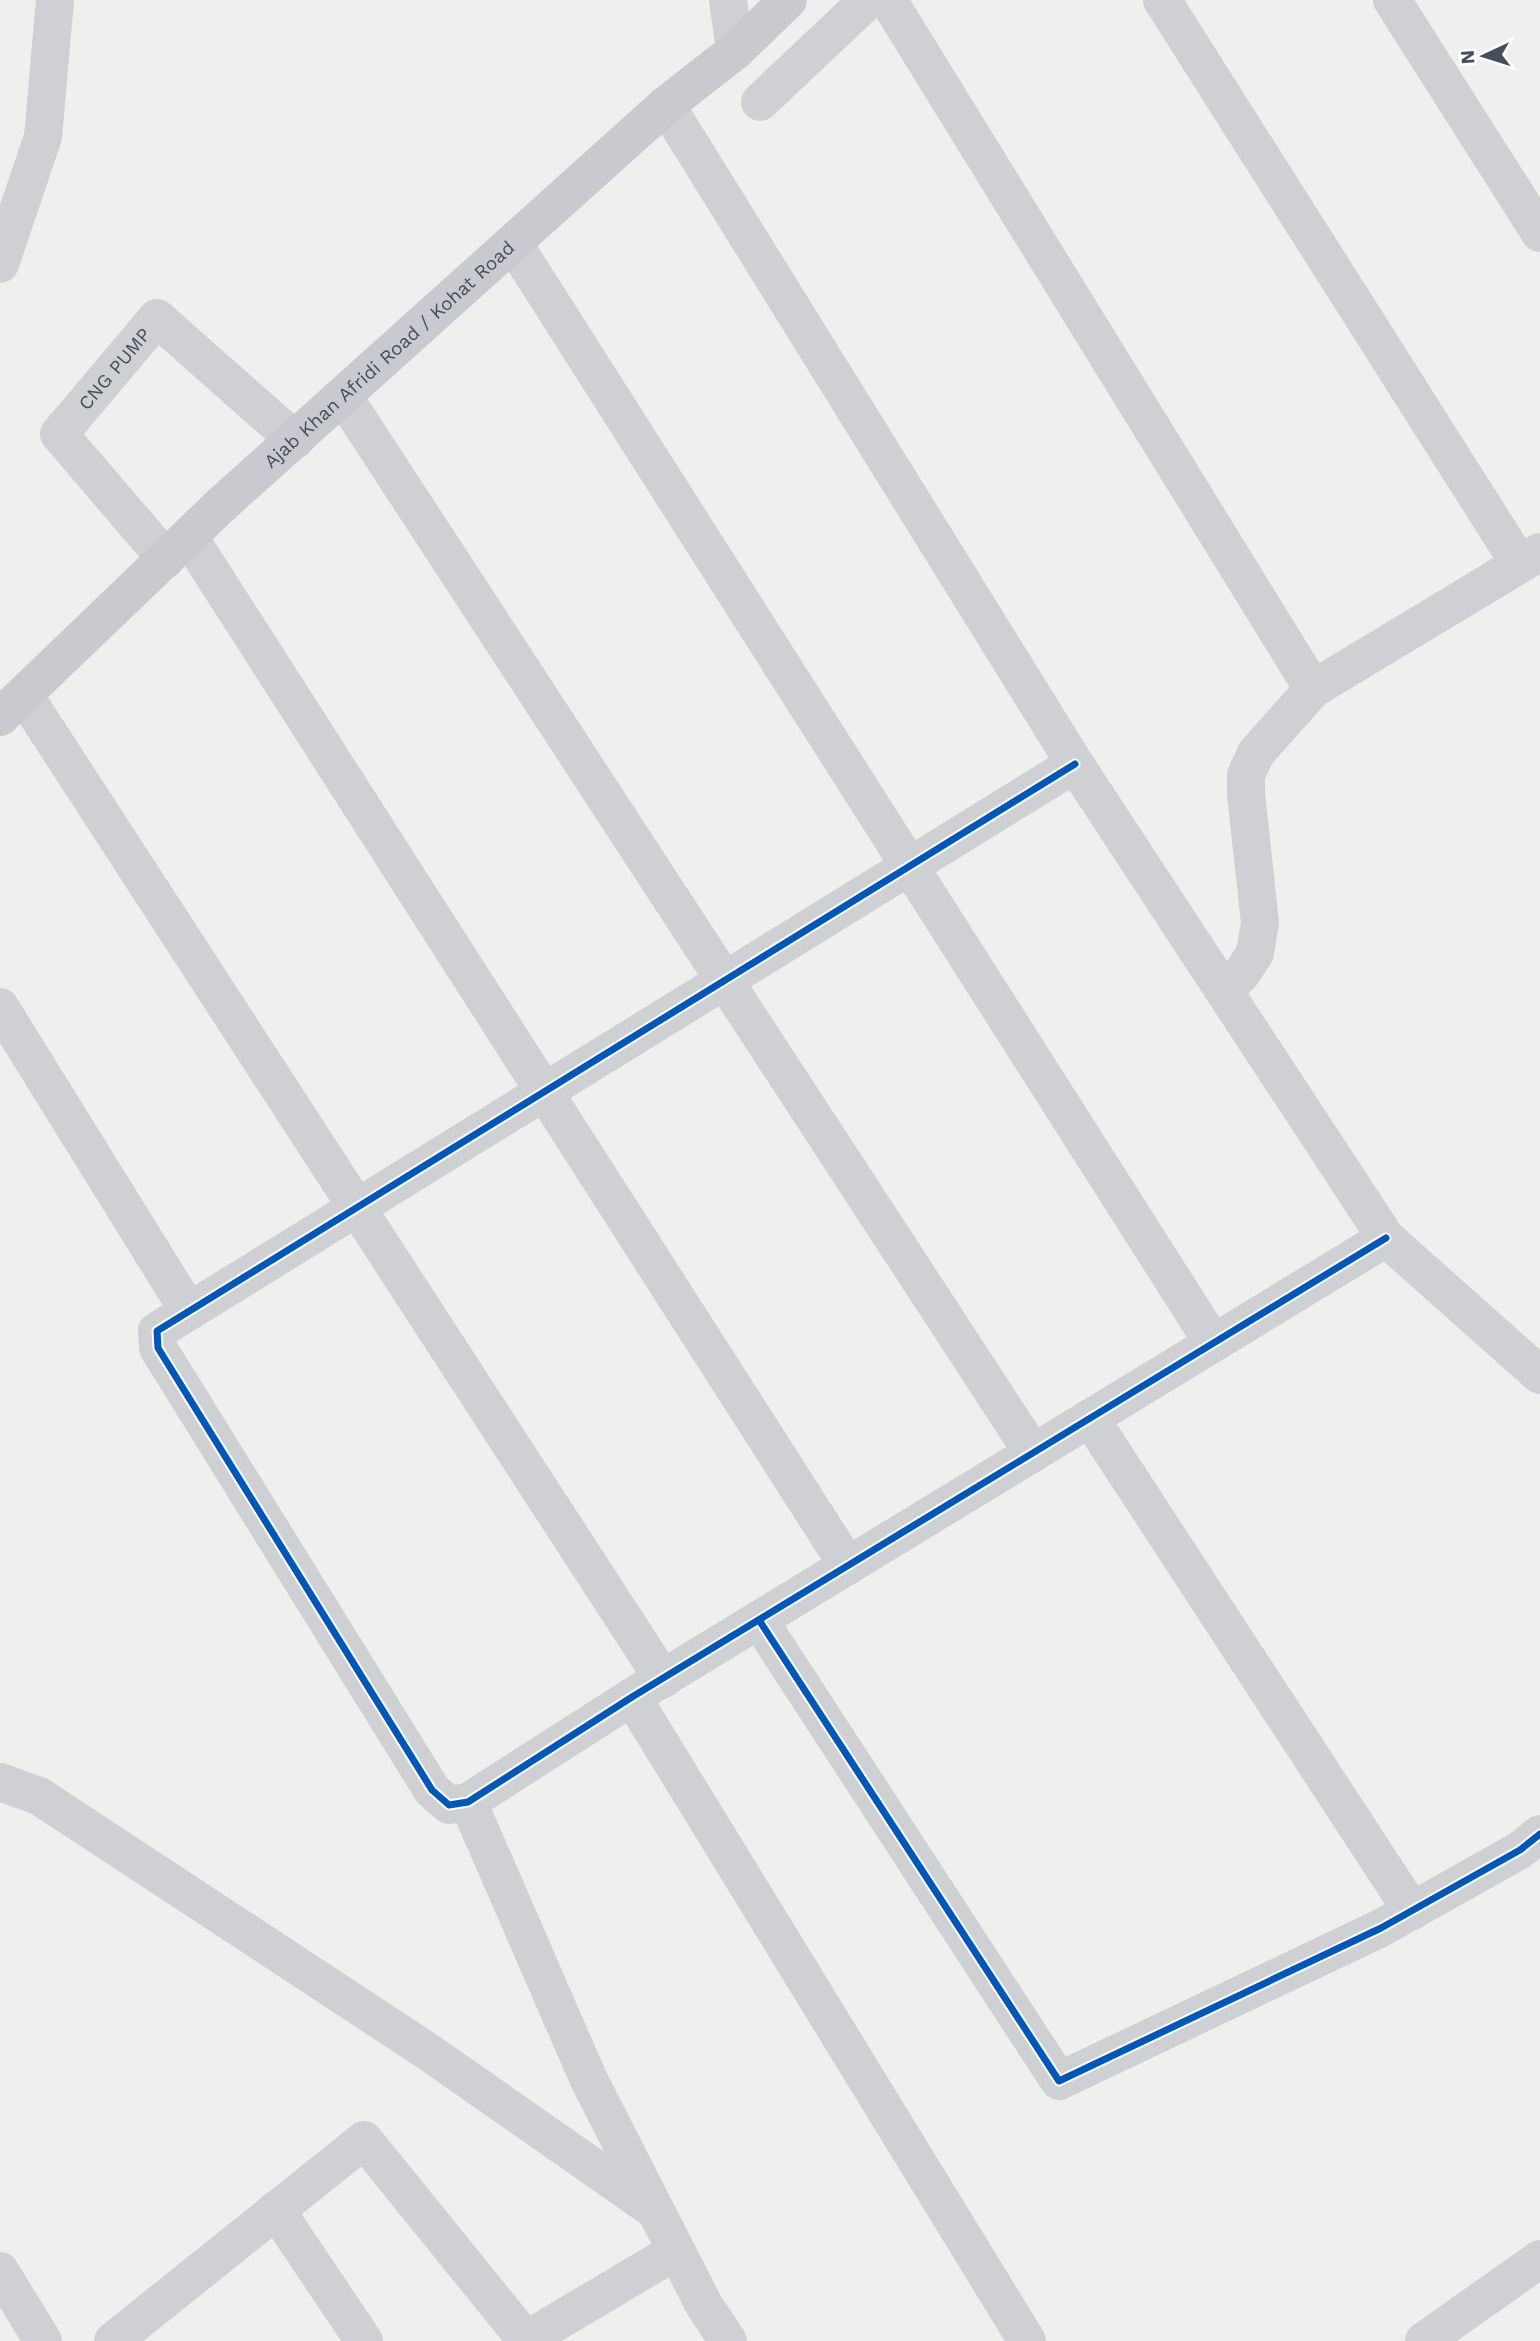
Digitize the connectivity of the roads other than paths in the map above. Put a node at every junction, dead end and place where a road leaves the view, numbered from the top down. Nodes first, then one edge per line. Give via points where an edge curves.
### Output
1 (55, 0) edge
2 (728, 0) edge
3 (788, 0) edge
4 (868, 0) edge
5 (888, 0) edge
6 (1162, 0) edge
7 (1392, 0) edge
8 (735, 51) junction
9 (760, 102) dead end
10 (666, 105) junction
11 (1540, 233) edge
12 (513, 243) junction
13 (0, 264) edge
14 (343, 396) junction
15 (295, 440) junction
16 (177, 548) junction
17 (1529, 558) edge
18 (1313, 689) junction
19 (12, 706) edge
20 (1075, 764) junction
21 (909, 866) junction
22 (724, 980) junction
23 (1225, 990) junction
24 (0, 1007) edge
25 (544, 1091) junction
26 (356, 1206) junction
27 (1386, 1238) junction
28 (188, 1310) junction
29 (1213, 1343) junction
30 (1540, 1375) edge
31 (1090, 1418) junction
32 (1033, 1453) junction
33 (848, 1566) junction
34 (760, 1620) junction
35 (647, 1688) junction
36 (0, 1782) edge
37 (468, 1802) junction
38 (1540, 1834) edge
39 (1412, 1911) junction
40 (276, 2210) junction
41 (656, 2211) junction
42 (676, 2251) junction
43 (1540, 2259) edge
44 (0, 2271) edge
45 (43, 2341) edge
46 (113, 2341) edge
47 (365, 2341) edge
48 (728, 2341) edge
49 (1027, 2341) edge
50 (1424, 2341) edge

1 - 13 street via 43,136
2 - 8 street
3 - 8 main road, Ajab Khan Afridi Road / Kohat Road
4 - 9 street
5 - 18 street
6 - 17 street
7 - 11 street
8 - 10 main road, Ajab Khan Afridi Road / Kohat Road
10 - 12 main road, Ajab Khan Afridi Road / Kohat Road
10 - 20 street
12 - 14 main road, Ajab Khan Afridi Road / Kohat Road
12 - 21 street
14 - 15 main road, Ajab Khan Afridi Road / Kohat Road
14 - 22 street
15 - 16 main road, Ajab Khan Afridi Road / Kohat Road
15 - 16 street, CNG PUMP via 158,318 59,434
16 - 19 main road, Ajab Khan Afridi Road / Kohat Road
16 - 25 street
17 - 18 street
18 - 23 street via 1256,753 1246,775 1260,923 1255,953
19 - 26 street
20 - 21 street
20 - 23 street
21 - 22 street
21 - 29 street
22 - 25 street
22 - 32 street
23 - 27 street
24 - 28 street
25 - 26 street
25 - 33 street
26 - 28 street
26 - 35 street
27 - 29 street
27 - 30 street
28 - 37 street via 157,1331 158,1348 432,1790 449,1805
29 - 31 street
31 - 32 street
31 - 39 street
32 - 33 street
33 - 34 street
34 - 35 street
34 - 39 street via 1059,2081
35 - 37 street
35 - 49 street
36 - 41 street via 39,1796 427,2051
37 - 41 street via 589,2080
38 - 39 street
40 - 42 street via 365,2140 526,2340
40 - 46 street
40 - 47 street
41 - 42 street
42 - 48 street
43 - 50 street
44 - 45 street

